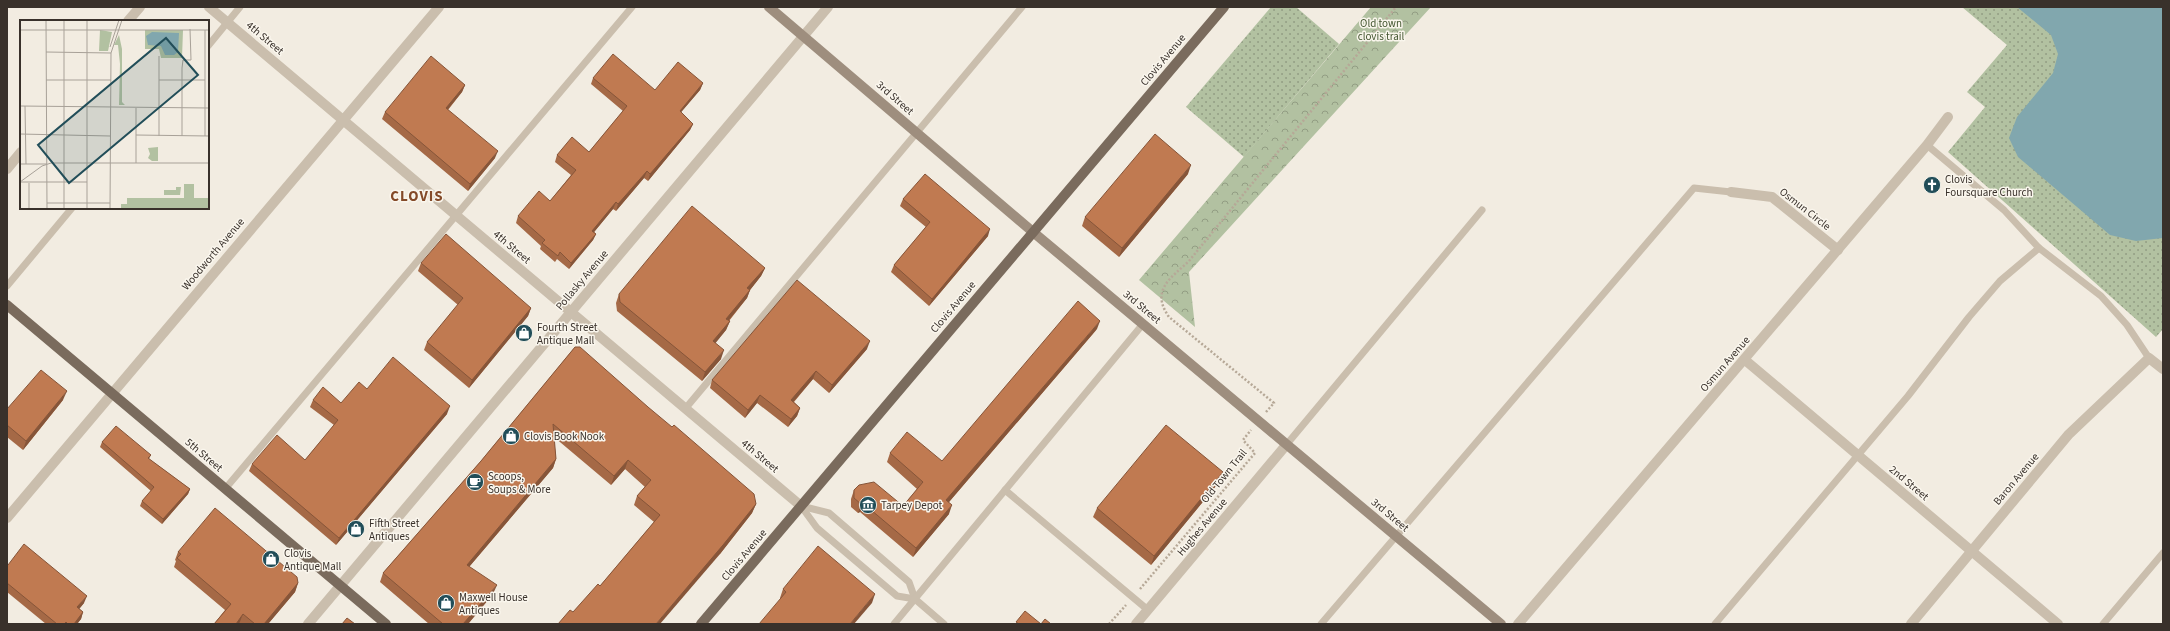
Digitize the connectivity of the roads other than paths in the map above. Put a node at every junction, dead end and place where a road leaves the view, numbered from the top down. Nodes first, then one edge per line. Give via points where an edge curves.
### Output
1 (140, 7) edge
2 (209, 7) edge
3 (240, 7) edge
4 (439, 7) edge
5 (632, 7) edge
6 (769, 7) edge
7 (828, 7) edge
8 (1022, 7) edge
9 (1224, 7) edge
10 (129, 20) edge
11 (227, 22) junction
12 (803, 36) junction
13 (209, 45) edge
14 (1948, 117) dead end
15 (344, 121) junction
16 (917, 133) junction
17 (1928, 145) junction
18 (20, 153) edge
19 (7, 169) edge
20 (1731, 192) joint
21 (71, 209) edge
22 (1482, 210) dead end
23 (456, 215) junction
24 (1033, 232) junction
25 (2039, 248) junction
26 (1838, 250) junction
27 (7, 286) edge
28 (7, 305) edge
29 (571, 312) junction
30 (1143, 324) junction
31 (2149, 358) junction
32 (1745, 360) junction
33 (2163, 369) edge
34 (112, 393) junction
35 (685, 409) junction
36 (1287, 444) junction
37 (1857, 454) junction
38 (225, 489) junction
39 (1005, 490) junction
40 (801, 506) junction
41 (7, 518) edge
42 (1396, 537) junction
43 (1972, 551) junction
44 (2163, 553) edge
45 (340, 586) junction
46 (915, 599) junction
47 (1148, 610) junction
48 (308, 624) edge
49 (386, 624) edge
50 (701, 624) edge
51 (894, 624) edge
52 (944, 624) edge
53 (1136, 624) edge
54 (1321, 624) edge
55 (1501, 624) edge
56 (1518, 624) edge
57 (1715, 624) edge
58 (1910, 624) edge
59 (2058, 624) edge
60 (2103, 624) edge

1 - 10 street
2 - 11 street, 4th Street
3 - 11 lane
4 - 15 street, Woodworth Avenue
5 - 23 lane
6 - 12 street, 3rd Street
7 - 12 street, Pollasky Avenue
8 - 16 lane
9 - 24 main road, Clovis Avenue
11 - 13 lane
11 - 15 street, 4th Street
12 - 16 street, 3rd Street
12 - 29 street, Pollasky Avenue
14 - 17 street, Osmun Avenue
15 - 23 street, 4th Street
15 - 34 street, Woodworth Avenue
16 - 24 street, 3rd Street
16 - 35 lane
17 - 25 lane via 2004,210
17 - 26 street, Osmun Avenue
18 - 19 street
20 - 26 street, Osmun Circle via 1772,196
20 - 42 lane via 1694,188
21 - 27 lane
22 - 36 lane
23 - 29 street, 4th Street
23 - 38 lane
24 - 30 street, 3rd Street
24 - 40 main road, Clovis Avenue
25 - 31 lane via 2100,296 2127,325
25 - 37 lane via 2000,281 1908,396
26 - 32 street, Osmun Avenue
28 - 34 main road, 5th Street
29 - 35 street, 4th Street
29 - 45 street, Pollasky Avenue
30 - 36 street, 3rd Street
30 - 39 lane
31 - 33 street
31 - 43 street, Baron Avenue via 2069,434
32 - 37 street, 2nd Street
32 - 56 street, Osmun Avenue
34 - 38 main road, 5th Street
34 - 41 street, Woodworth Avenue
35 - 40 street, 4th Street
36 - 42 street, 3rd Street
36 - 47 street, Hughes Avenue
37 - 43 street, 2nd Street
37 - 57 lane
38 - 45 main road, 5th Street
39 - 46 lane
39 - 47 lane
40 - 46 lane via 816,528 897,596
40 - 46 lane via 829,513 910,582
40 - 50 main road, Clovis Avenue
42 - 54 lane
42 - 55 street, 3rd Street
43 - 58 street, Baron Avenue
43 - 59 street, 2nd Street
44 - 60 lane
45 - 48 street, Pollasky Avenue
45 - 49 main road, 5th Street
46 - 51 lane
46 - 52 lane
47 - 53 street, Hughes Avenue

